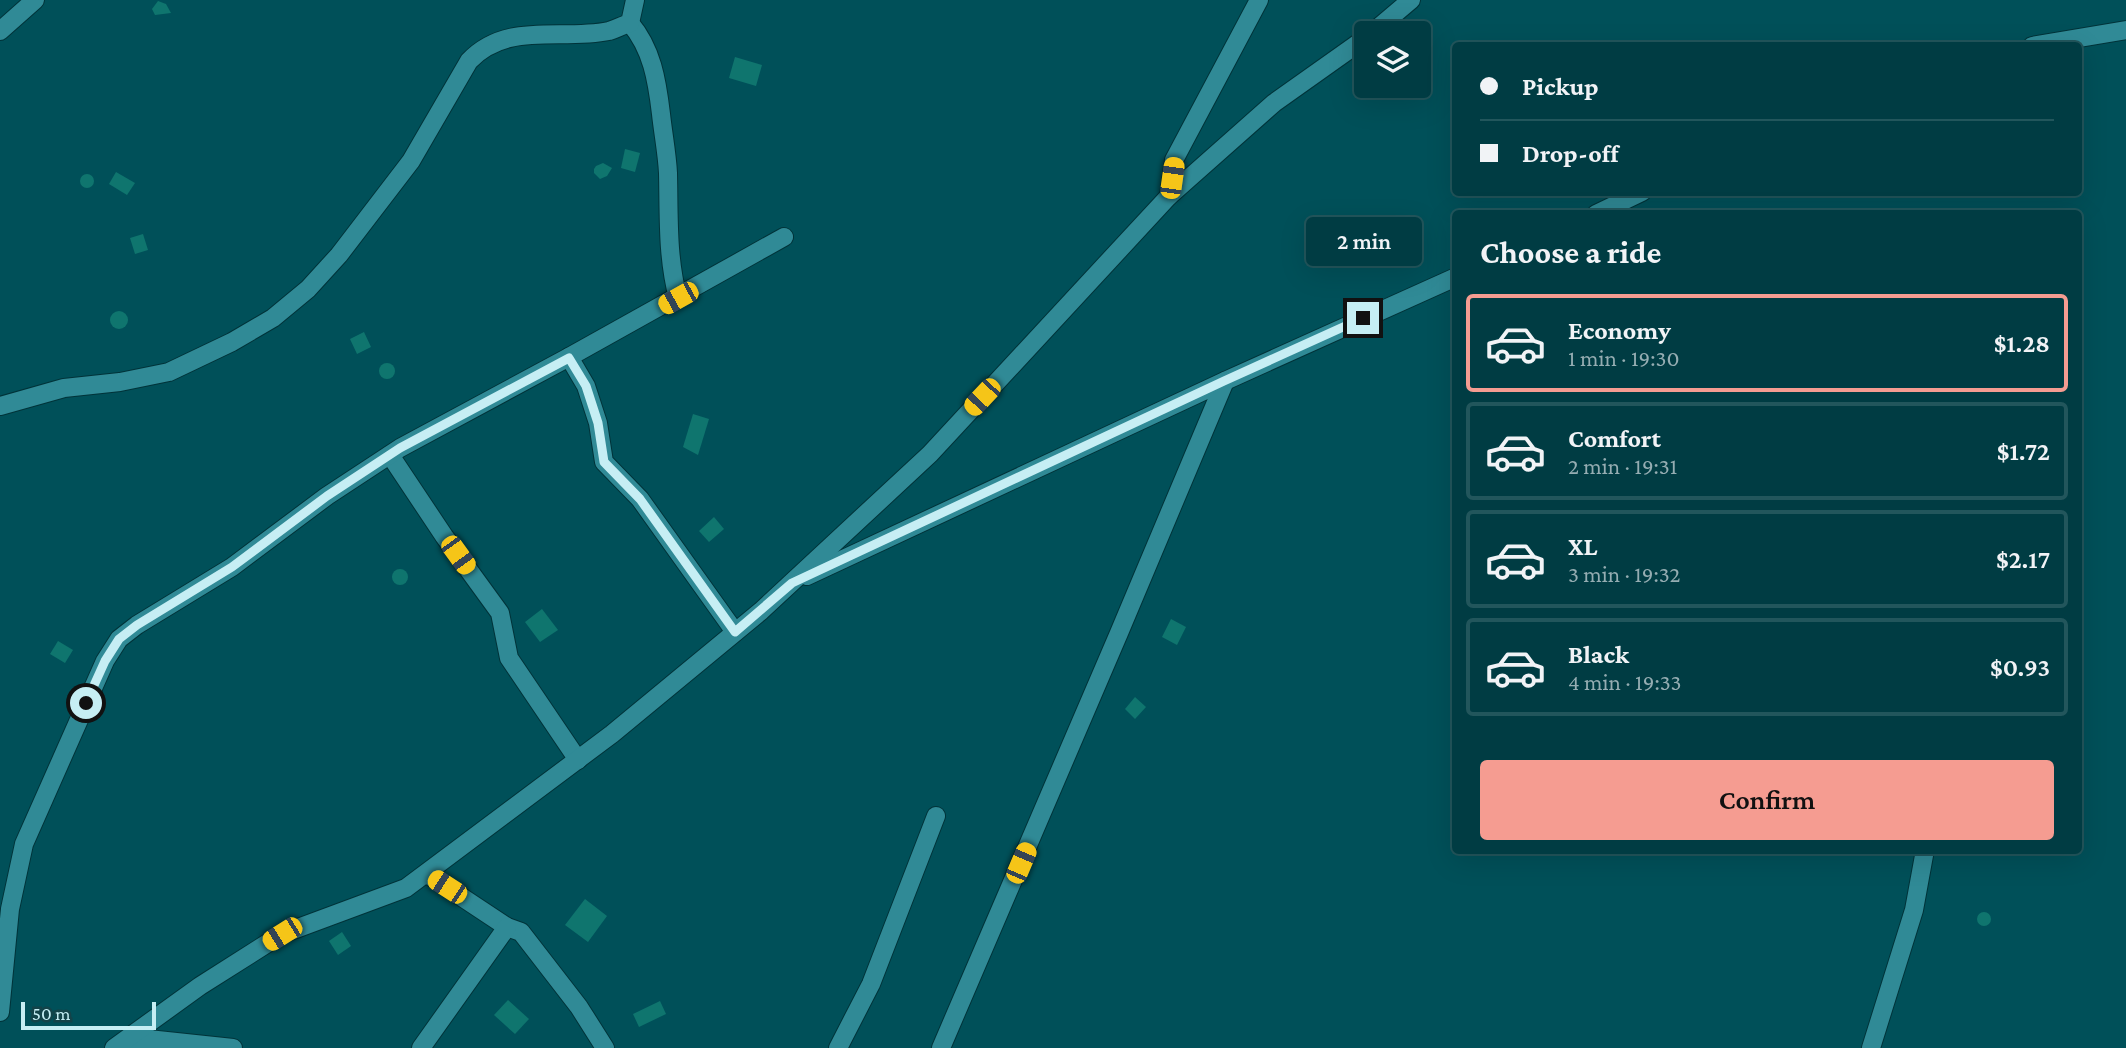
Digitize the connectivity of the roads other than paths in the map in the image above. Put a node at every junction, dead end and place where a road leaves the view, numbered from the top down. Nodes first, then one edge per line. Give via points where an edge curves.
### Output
1 (35, 0) edge
2 (635, 0) edge
3 (1259, 0) edge
4 (1411, 0) edge
5 (1386, 21) edge
6 (630, 23) junction
7 (2126, 30) edge
8 (0, 31) edge
9 (2056, 42) edge
10 (1354, 46) edge
11 (1169, 195) junction
12 (1634, 196) edge
13 (1604, 210) edge
14 (784, 237) dead end
15 (1452, 279) edge
16 (678, 298) junction
17 (569, 358) junction
18 (1224, 381) junction
19 (0, 406) edge
20 (390, 455) junction
21 (792, 583) junction
22 (735, 632) junction
23 (578, 760) junction
24 (936, 816) dead end
25 (1924, 854) edge
26 (427, 874) junction
27 (507, 927) junction
28 (0, 1012) edge
29 (116, 1048) edge
30 (233, 1048) edge
31 (421, 1048) edge
32 (605, 1048) edge
33 (838, 1048) edge
34 (941, 1048) edge
35 (1871, 1048) edge

1 - 8 street
2 - 6 street
3 - 11 street via 1174,160
4 - 5 street
6 - 16 street via 649,53 658,88 671,273
6 - 19 street via 610,31 499,39 481,48 411,161 340,255 273,318 169,372 65,388
7 - 9 street
10 - 11 street via 1274,103
11 - 21 street via 930,454
12 - 13 street
14 - 16 street
15 - 18 street
16 - 17 street
17 - 20 street
17 - 22 street via 586,386 604,462 640,499
18 - 21 street
18 - 34 street
20 - 23 street via 500,613 509,658
20 - 28 street via 232,567 119,639 24,844 10,909
21 - 22 street
22 - 23 street
23 - 26 street
24 - 33 street via 871,984
25 - 35 street via 1914,910
26 - 27 street
26 - 29 street via 406,888 282,934 200,986
27 - 31 street
27 - 32 street via 521,932
29 - 30 street via 148,1039

